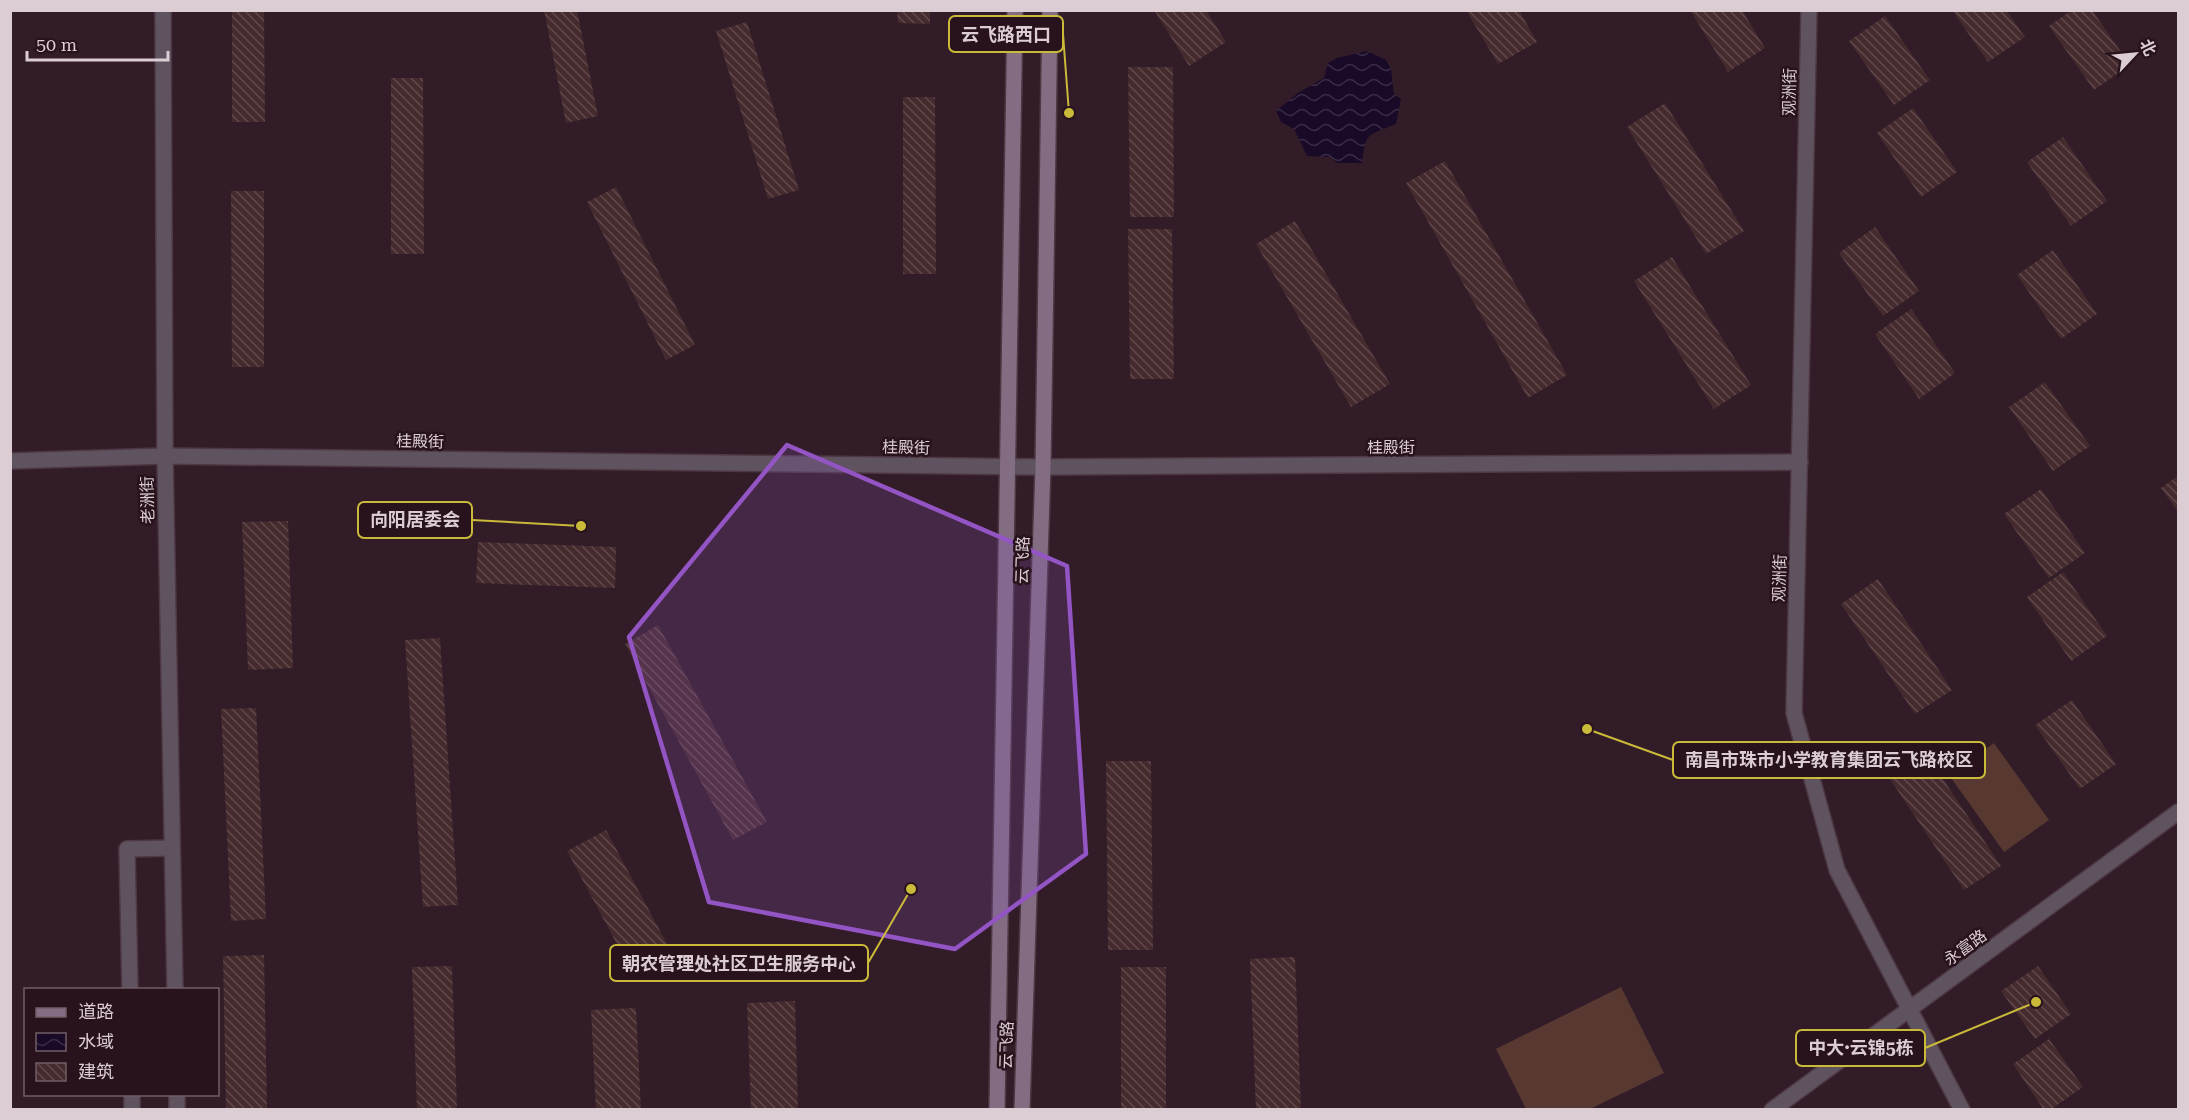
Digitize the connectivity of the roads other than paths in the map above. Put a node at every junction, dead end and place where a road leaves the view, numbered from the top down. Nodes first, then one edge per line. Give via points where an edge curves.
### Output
1 (163, 10) edge
2 (1016, 10) edge
3 (1050, 10) edge
4 (1809, 10) edge
5 (165, 456) junction
6 (10, 461) edge
7 (1800, 462) junction
8 (1008, 466) junction
9 (1043, 467) junction
10 (2178, 812) edge
11 (172, 848) junction
12 (130, 988) edge
13 (175, 988) edge
14 (1909, 1011) junction
15 (997, 1110) edge
16 (1022, 1110) edge
17 (1772, 1110) edge
18 (1962, 1110) edge

1 - 5 street, 老洲街
2 - 8 main road, 云飞路
3 - 9 main road, 云飞路
4 - 7 street, 观洲街
5 - 6 street, 桂殿街
5 - 8 street, 桂殿街
5 - 11 street, 老洲街
7 - 9 street, 桂殿街
7 - 14 street, 观洲街 via 1794,714 1837,870
8 - 9 street, 桂殿街
8 - 15 main road, 云飞路
9 - 16 main road, 云飞路
10 - 14 street, 永富路
11 - 12 street via 127,849
11 - 13 street, 老洲街
14 - 17 street, 永富路
14 - 18 street, 观洲街

